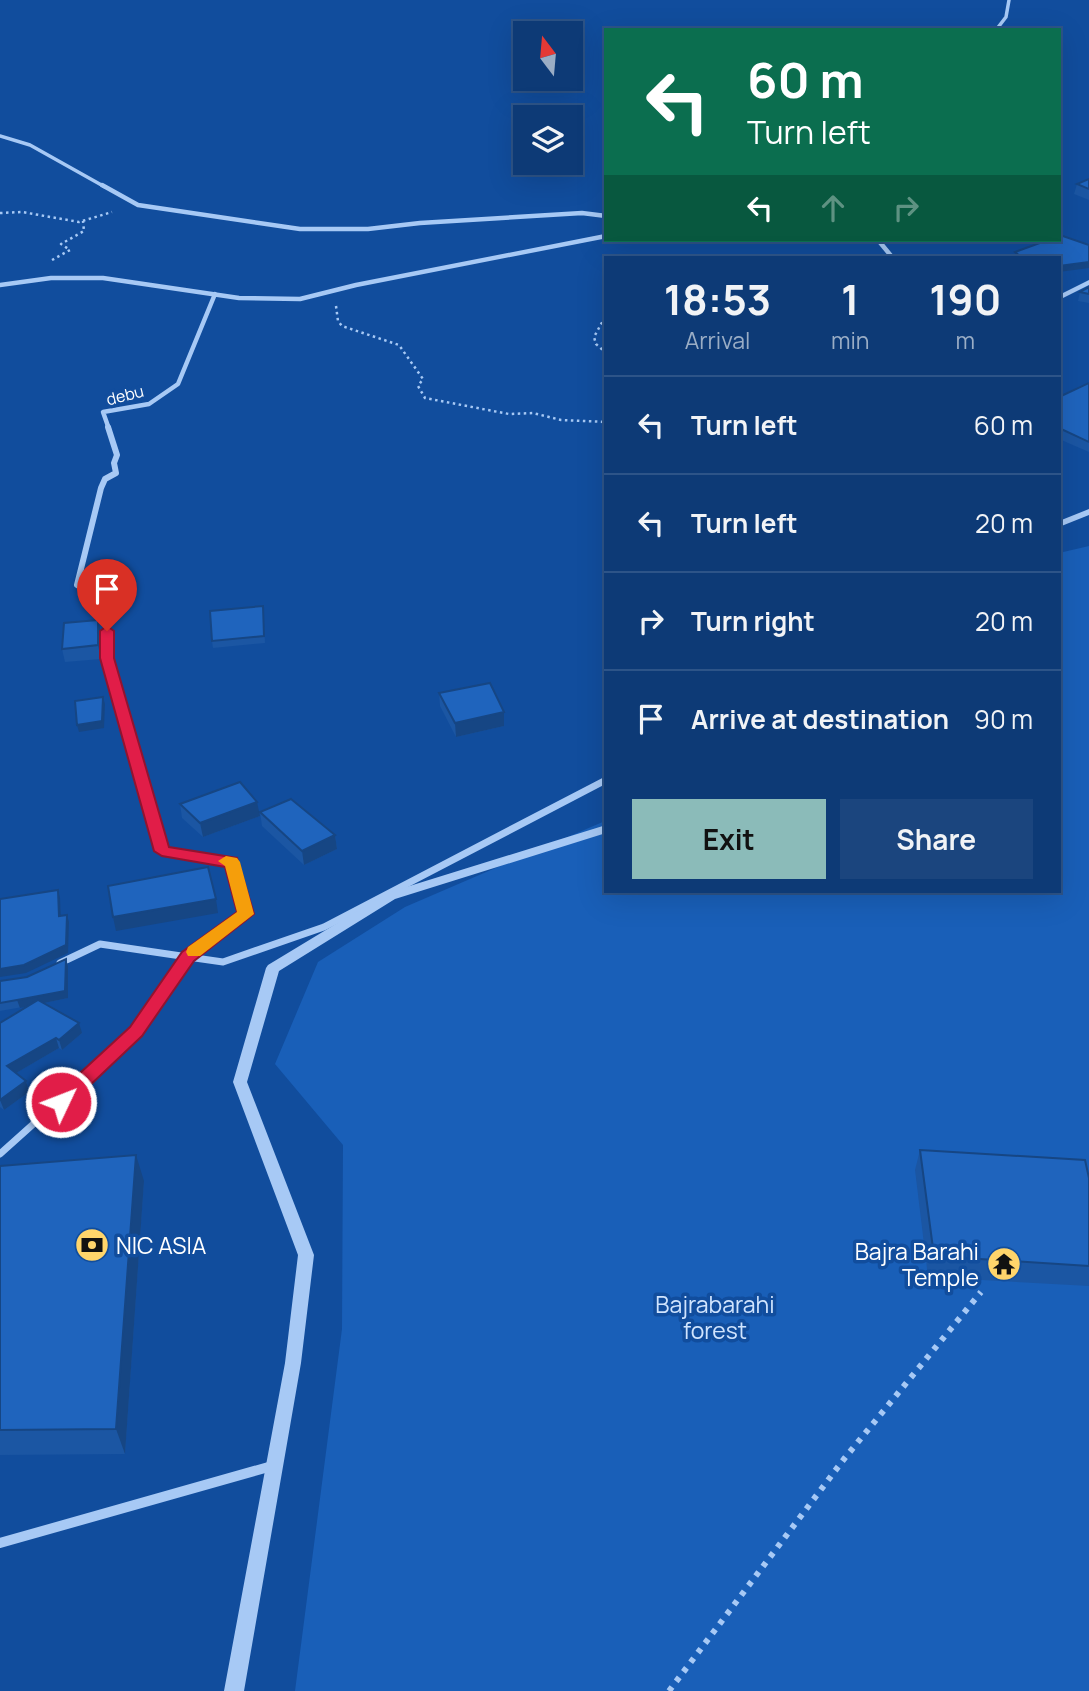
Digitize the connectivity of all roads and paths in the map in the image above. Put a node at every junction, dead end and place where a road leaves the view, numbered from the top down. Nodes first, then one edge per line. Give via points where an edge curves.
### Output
1 (1009, 0) edge
2 (998, 28) edge
3 (0, 135) edge
4 (138, 205) junction
5 (0, 213) edge
6 (604, 216) edge
7 (83, 222) junction
8 (604, 236) edge
9 (880, 242) edge
10 (891, 256) edge
11 (50, 262) dead end
12 (1089, 282) edge
13 (0, 285) edge
14 (215, 295) junction
15 (1061, 297) edge
16 (300, 299) junction
17 (604, 319) edge
18 (604, 351) edge
19 (604, 422) edge
20 (1089, 512) edge
21 (1061, 523) edge
22 (604, 781) edge
23 (604, 830) edge
24 (188, 957) junction
25 (52, 967) edge
26 (0, 1154) edge
27 (981, 1292) dead end
28 (275, 1465) junction
29 (0, 1543) edge
30 (234, 1691) edge
31 (669, 1691) edge

1 - 2 street
3 - 4 street via 30,145
4 - 6 street via 300,229
4 - 7 path
5 - 7 path
7 - 11 path via 84,231 61,244 69,250
8 - 16 street via 520,250
9 - 10 street
12 - 15 street
13 - 14 street via 86,277
14 - 16 street
14 - 24 street, debu via 178,384 149,404 103,412 117,455 116,473 105,479 101,488 77,585 107,603 107,658 162,851 232,862 246,914
16 - 19 path via 332,300 342,326 399,345 423,380 418,386 425,398 509,414
17 - 18 path via 594,337
20 - 21 street
22 - 24 street via 324,927 223,961
23 - 28 street via 391,896 274,968 240,1082 306,1255
24 - 25 street via 100,944
24 - 26 street via 136,1032
27 - 31 path via 844,1459
28 - 29 street
28 - 30 street

